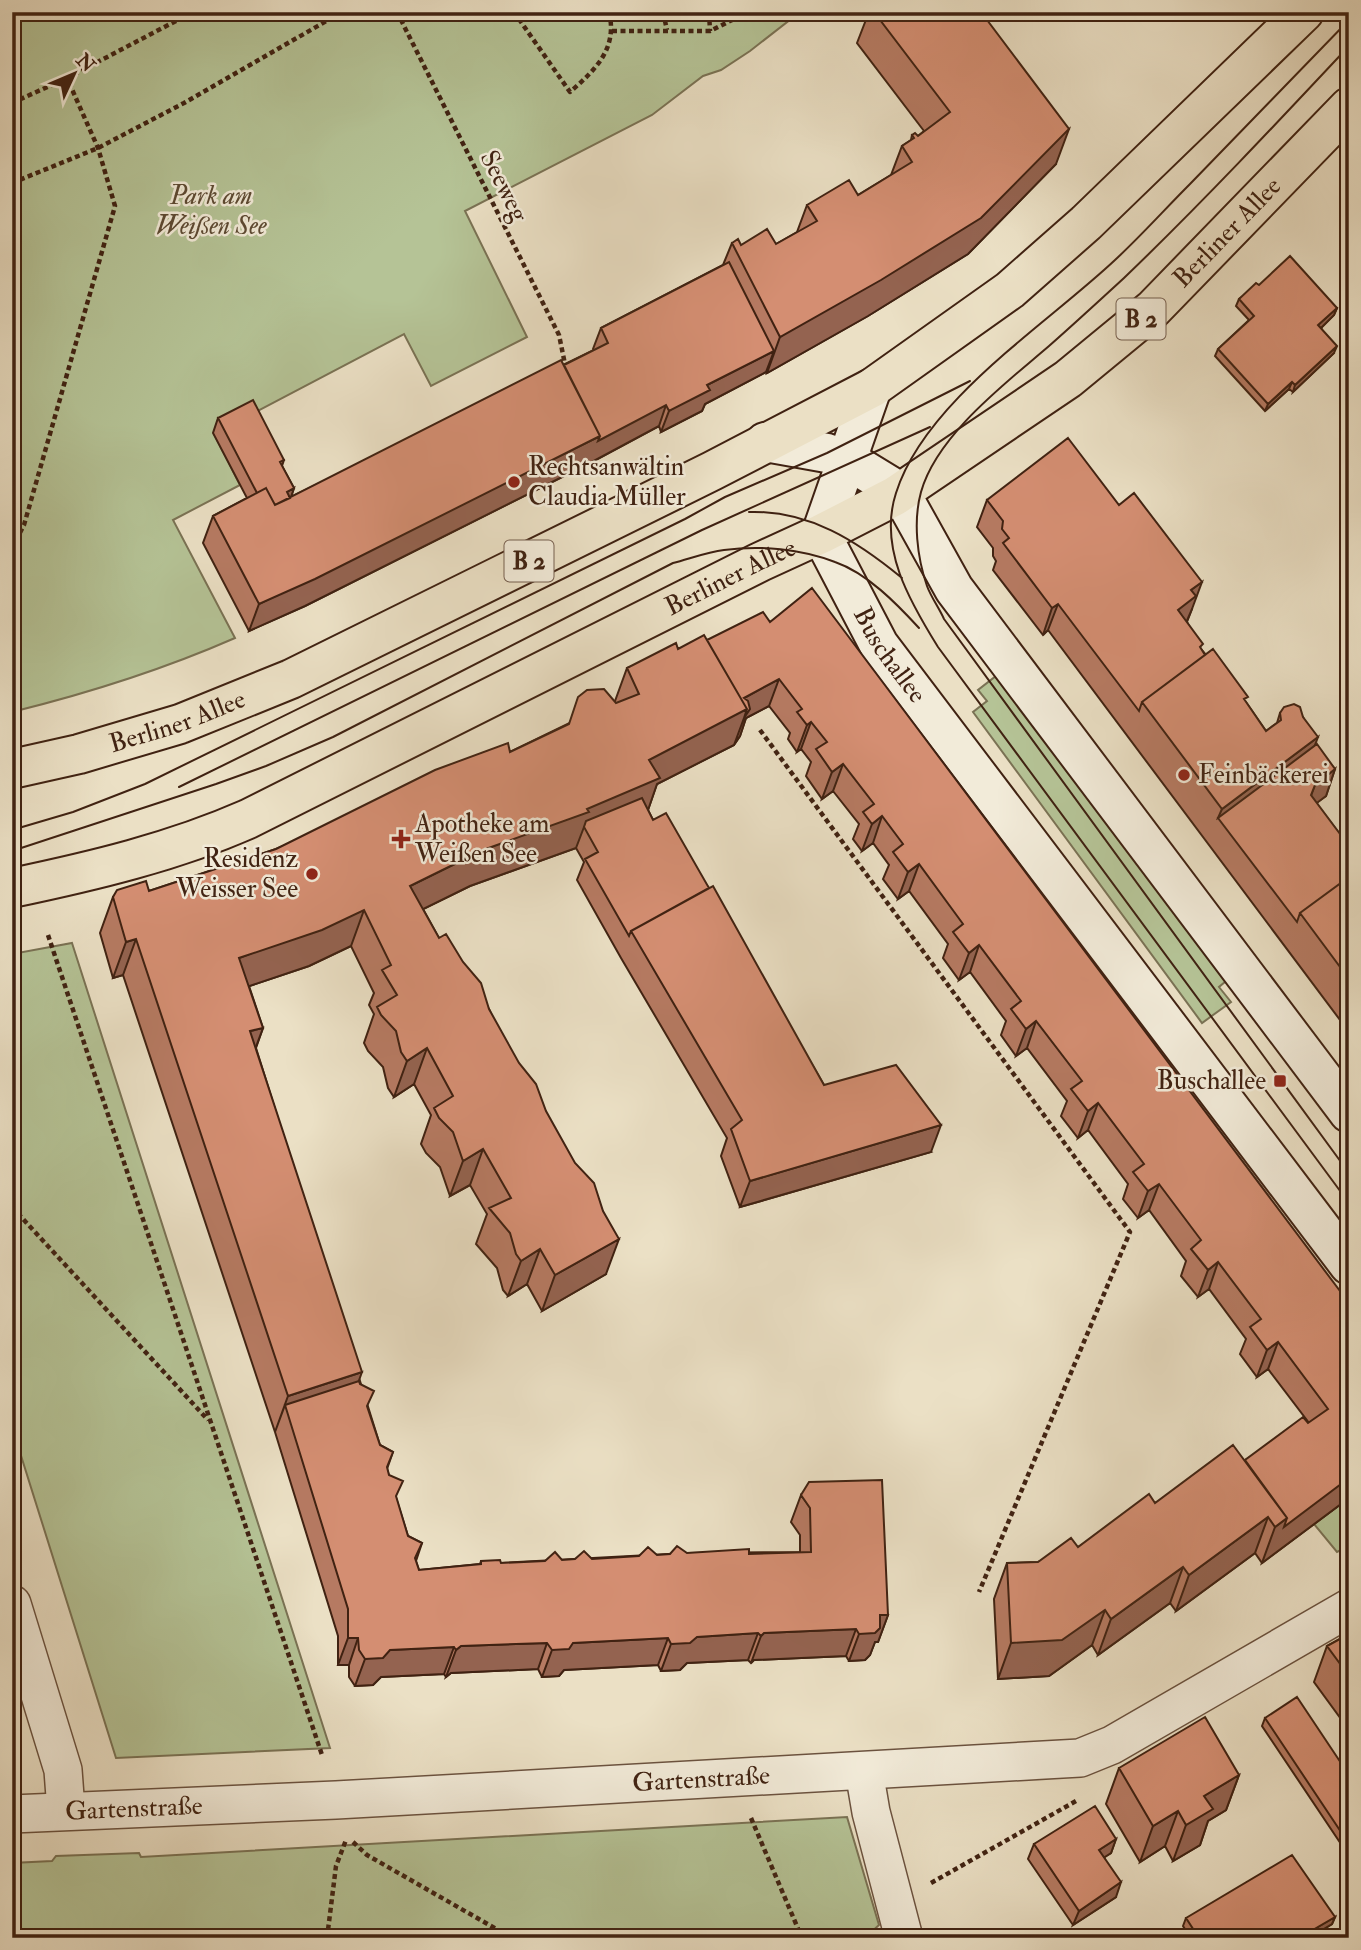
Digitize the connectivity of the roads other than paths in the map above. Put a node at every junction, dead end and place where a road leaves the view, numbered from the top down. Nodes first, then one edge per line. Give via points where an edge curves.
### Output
1 (1304, 12) edge
2 (1349, 107) edge
3 (872, 387) junction
4 (765, 442) junction
5 (846, 459) junction
6 (900, 492) junction
7 (821, 534) junction
8 (12, 769) edge
9 (12, 888) edge
10 (1349, 1113) edge
11 (1349, 1265) edge
12 (12, 1604) edge
13 (1349, 1608) edge
14 (864, 1771) junction
15 (66, 1810) junction
16 (12, 1814) edge
17 (899, 1921) edge

1 - 3 main road, Berliner Allee / B 2 via 1086,223 1010,290
2 - 6 main road, Berliner Allee / B 2 via 1146,315 1068,379
3 - 4 main road, Berliner Allee / B 2
3 - 5 main road
4 - 5 main road
4 - 8 main road, Berliner Allee / B 2 via 290,679 180,724
5 - 6 main road
5 - 7 main road
6 - 7 main road, Berliner Allee / B 2
6 - 10 main road via 954,589
7 - 9 main road, Berliner Allee / B 2 via 230,827 76,875
7 - 11 main road, Buschallee via 879,645
12 - 15 street via 63,1770
13 - 14 street, Gartenstraße via 1112,1745 1080,1758
14 - 15 street, Gartenstraße
14 - 17 street
15 - 16 street, Gartenstraße

